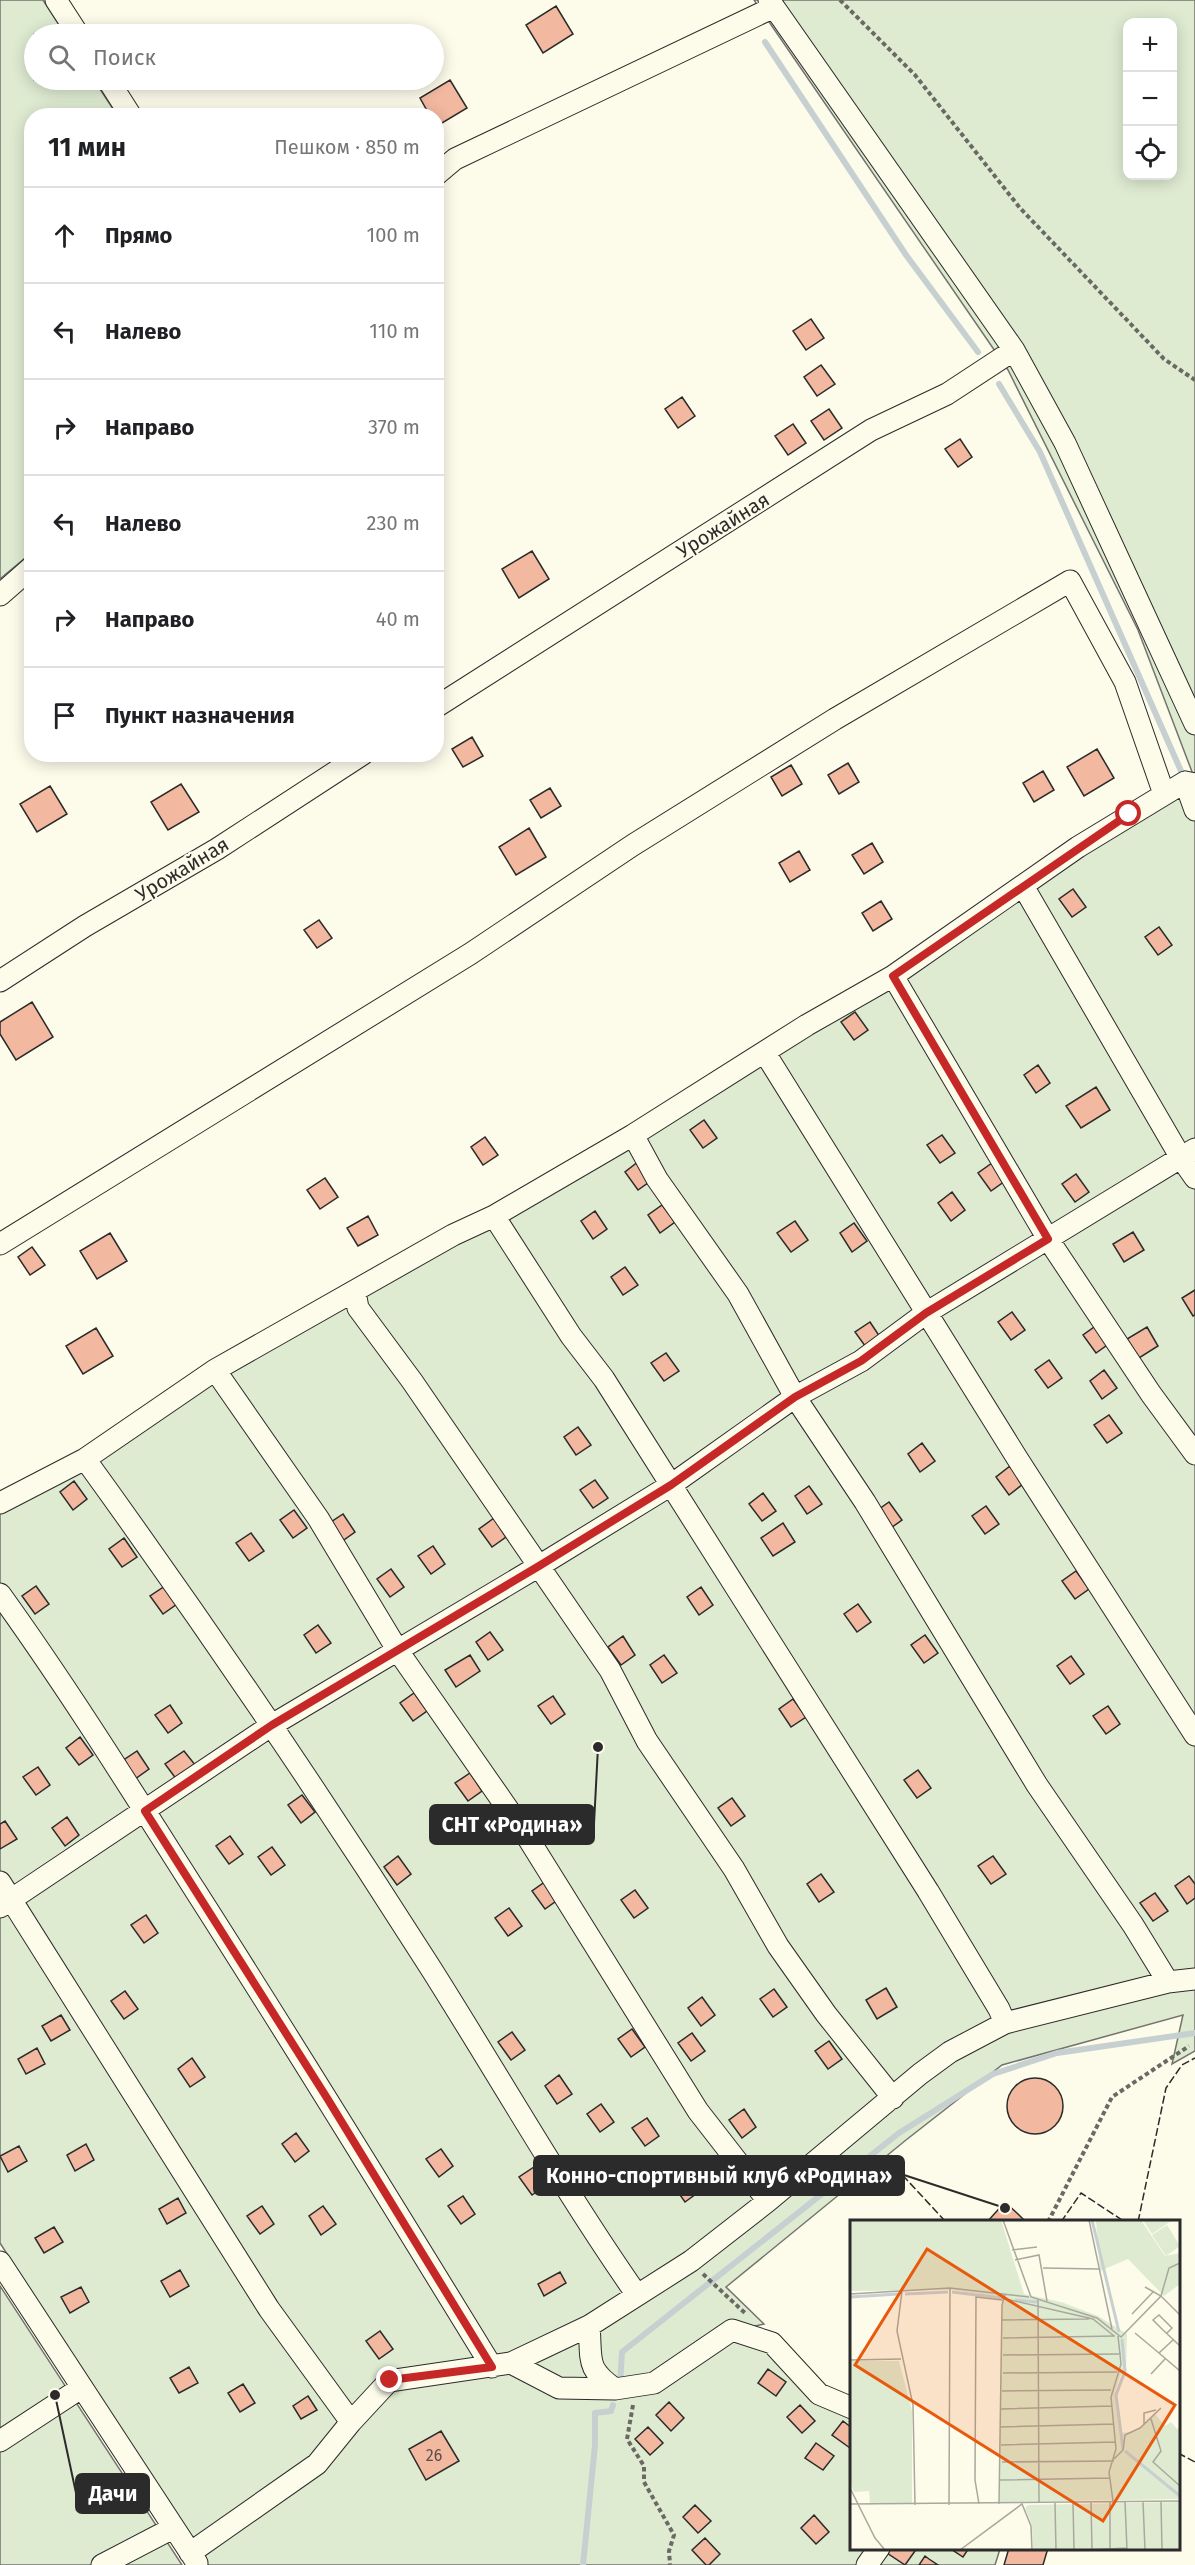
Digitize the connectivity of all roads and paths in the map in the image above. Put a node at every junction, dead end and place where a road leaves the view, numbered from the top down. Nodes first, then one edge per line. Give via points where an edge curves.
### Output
1 (56, 0) edge
2 (840, 0) edge
3 (772, 3) edge
4 (72, 24) edge
5 (114, 90) edge
6 (126, 108) edge
7 (444, 168) edge
8 (1014, 350) junction
9 (1195, 380) edge
10 (24, 574) edge
11 (0, 595) edge
12 (444, 702) edge
13 (1195, 724) edge
14 (351, 762) edge
15 (1190, 783) edge
16 (1164, 794) junction
17 (1195, 810) edge
18 (1023, 886) junction
19 (893, 976) junction
20 (0, 981) edge
21 (765, 1053) junction
22 (633, 1135) junction
23 (1188, 1154) edge
24 (1195, 1178) edge
25 (494, 1216) junction
26 (1048, 1239) junction
27 (0, 1244) edge
28 (355, 1292) junction
29 (926, 1313) junction
30 (215, 1370) junction
31 (795, 1397) junction
32 (1195, 1454) edge
33 (85, 1459) junction
34 (671, 1485) junction
35 (0, 1503) edge
36 (539, 1566) junction
37 (0, 1594) edge
38 (398, 1651) junction
39 (272, 1725) junction
40 (1195, 1735) edge
41 (145, 1811) junction
42 (4, 1896) edge
43 (1195, 1979) edge
44 (1168, 1982) junction
45 (1005, 2023) junction
46 (1189, 2046) dead end
47 (893, 2098) junction
48 (768, 2201) junction
49 (1049, 2220) edge
50 (0, 2262) edge
51 (701, 2272) dead end
52 (637, 2295) junction
53 (731, 2299) dead end
54 (589, 2326) junction
55 (501, 2365) junction
56 (654, 2383) junction
57 (81, 2388) junction
58 (615, 2389) junction
59 (850, 2407) edge
60 (351, 2422) junction
61 (0, 2441) edge
62 (173, 2528) junction
63 (878, 2550) edge
64 (194, 2559) edge
65 (102, 2565) edge
66 (670, 2565) edge
67 (867, 2565) edge

1 - 4 street
2 - 9 path via 915,75 1020,208 1164,359
3 - 7 street via 455,159
3 - 8 street
5 - 6 street
8 - 12 street, Урожайная via 947,394 871,430
8 - 13 street via 1065,443
10 - 11 street
14 - 20 street, Урожайная via 218,849 85,926
15 - 16 street
15 - 17 street
16 - 18 street
16 - 27 street via 1125,682 1070,581 835,719 633,845 470,954
18 - 19 street
18 - 23 street
19 - 21 street
19 - 26 street
21 - 22 street
21 - 29 street
22 - 25 street
22 - 31 street via 657,1179 738,1294
23 - 24 street
23 - 26 street
25 - 28 street
25 - 34 street
26 - 29 street
26 - 32 street
28 - 30 street
28 - 36 street via 358,1308
29 - 31 street via 861,1361
29 - 40 street
30 - 33 street
30 - 38 street via 318,1518
31 - 34 street
31 - 44 street via 865,1502 1037,1785
33 - 35 street
33 - 39 street
34 - 36 street
34 - 45 street via 928,1892
36 - 38 street
36 - 47 street via 610,1670 647,1740 734,1869 778,1947
37 - 41 street
38 - 39 street
38 - 48 street via 526,1834 698,2111
39 - 41 street
39 - 52 street
41 - 42 street
41 - 55 street
42 - 60 street via 269,2309
43 - 44 street
44 - 45 street
45 - 47 street via 950,2052
46 - 49 path via 1112,2097
47 - 48 street
48 - 52 street via 691,2261
50 - 57 street
51 - 53 path
52 - 54 street
54 - 55 street
54 - 58 street via 592,2367 597,2377
55 - 58 street via 559,2388
55 - 60 street via 390,2380
56 - 58 street
56 - 59 street via 732,2330 772,2343 819,2394
56 - 66 path via 634,2405 627,2439 644,2466 644,2482 674,2535
57 - 61 street
57 - 62 street
60 - 64 street via 317,2464
62 - 64 street
62 - 65 street
63 - 67 street

